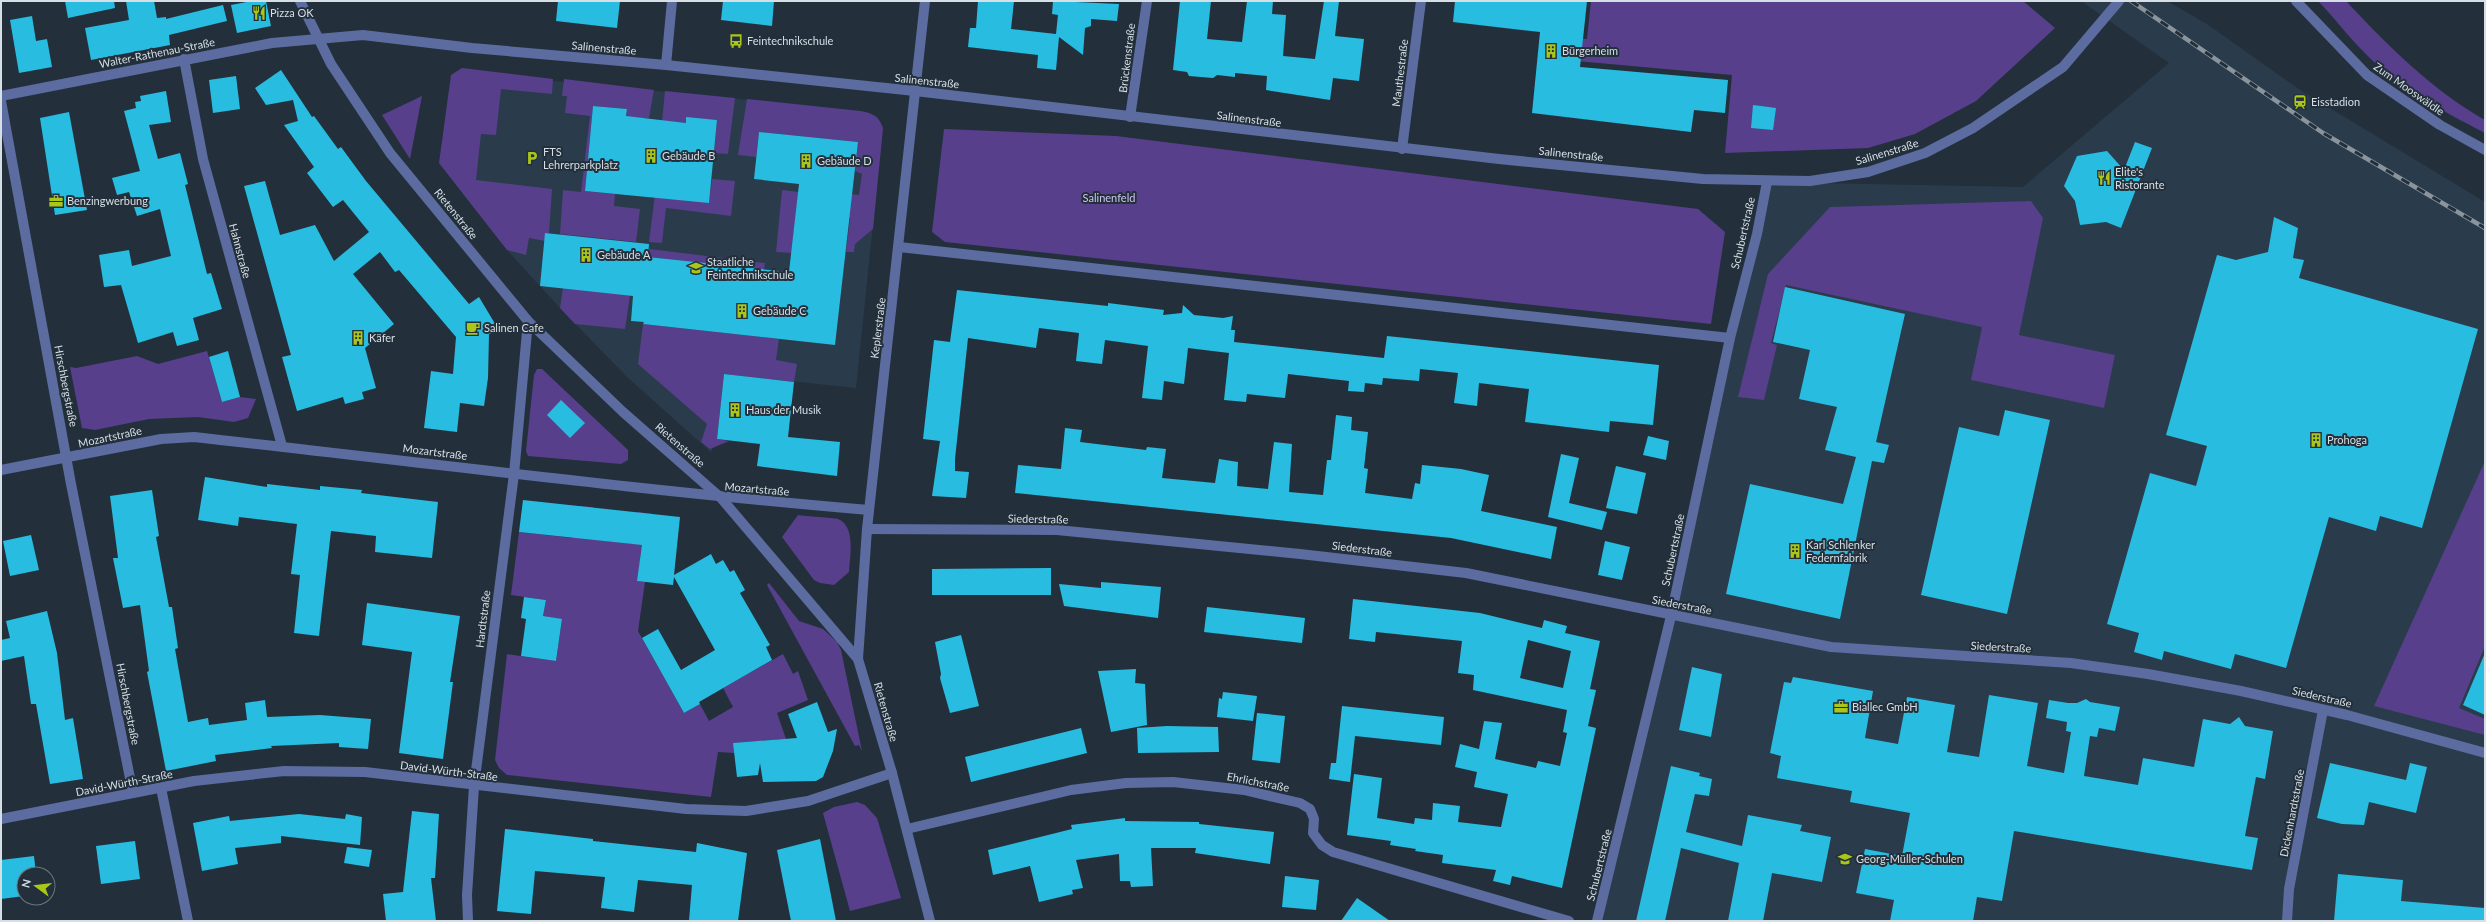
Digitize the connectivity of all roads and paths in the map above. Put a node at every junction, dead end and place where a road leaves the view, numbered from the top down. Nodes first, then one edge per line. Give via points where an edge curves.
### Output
1 (300, 1) edge
2 (672, 1) edge
3 (925, 1) edge
4 (1147, 1) edge
5 (1421, 1) edge
6 (2119, 1) edge
7 (2296, 1) edge
8 (319, 38) junction
9 (184, 60) junction
10 (666, 65) junction
11 (915, 91) junction
12 (1, 96) edge
13 (1, 101) edge
14 (1130, 117) junction
15 (1402, 149) junction
16 (2485, 150) edge
17 (1767, 182) junction
18 (899, 247) junction
19 (528, 321) junction
20 (1730, 338) junction
21 (282, 446) junction
22 (68, 458) junction
23 (1, 470) edge
24 (514, 474) junction
25 (721, 498) junction
26 (869, 510) junction
27 (867, 529) junction
28 (1671, 616) junction
29 (858, 659) junction
30 (2323, 710) junction
31 (2485, 753) edge
32 (892, 773) junction
33 (474, 786) junction
34 (161, 788) junction
35 (133, 793) junction
36 (1, 819) edge
37 (907, 829) junction
38 (188, 921) edge
39 (468, 921) edge
40 (930, 921) edge
41 (1569, 921) edge
42 (1597, 921) edge
43 (2287, 921) edge

1 - 8 street, Rietenstraße
2 - 10 street
3 - 11 street, Keplerstraße
4 - 14 street, Brückenstraße
5 - 15 street, Mauthestraße
6 - 17 street, Salinenstraße via 2063,67 1973,128 1952,139 1925,152 1868,172 1810,181
7 - 16 street, Zum Mooswäldle via 2367,75 2440,125
8 - 9 street, Walter-Rathenau-Straße via 272,43
8 - 10 street, Salinenstraße via 363,35 472,48
8 - 19 street, Rietenstraße via 331,64 390,153
9 - 12 street, Walter-Rathenau-Straße
9 - 21 street, Hahnstraße via 203,159
10 - 11 street, Salinenstraße
11 - 14 street, Salinenstraße
11 - 18 street, Keplerstraße
13 - 22 street, Hirschbergstraße via 35,295
14 - 15 street, Salinenstraße
15 - 17 street, Salinenstraße via 1703,179
17 - 20 street, Schubertstraße via 1757,234
18 - 20 street
18 - 26 street, Keplerstraße
19 - 24 street, Hardtstraße
19 - 25 street, Rietenstraße via 623,412
20 - 28 street, Schubertstraße
21 - 22 street, Mozartstraße via 194,437 161,439
21 - 24 street, Mozartstraße
22 - 23 street, Mozartstraße
22 - 35 street, Hirschbergstraße
24 - 25 street, Mozartstraße via 683,491
24 - 33 street, Hardtstraße
25 - 26 street, Mozartstraße
25 - 29 street, Rietenstraße
26 - 27 street, Keplerstraße
27 - 28 street, Siederstraße via 1057,530 1300,554 1466,573
27 - 29 street, Keplerstraße
28 - 30 street, Siederstraße via 1831,647 2070,663 2148,674 2241,691
28 - 42 street, Schubertstraße
29 - 32 street, Rietenstraße
30 - 31 street, Siederstraße
30 - 43 street, Dickenhardtstraße via 2289,889
32 - 33 street, David-Würth-Straße via 808,801 746,810 698,810
32 - 37 street, Rietenstraße
33 - 34 street, David-Würth-Straße via 366,772 284,771 194,781
33 - 39 street, Hardtstraße via 467,895
34 - 35 street, David-Würth-Straße
34 - 38 street
35 - 36 street, David-Würth-Straße
37 - 40 street, Rietenstraße
37 - 41 street, Ehrlichstraße via 1071,790 1126,783 1173,782 1244,790 1300,803 1310,809 1314,819 1313,833 1322,845 1333,852

